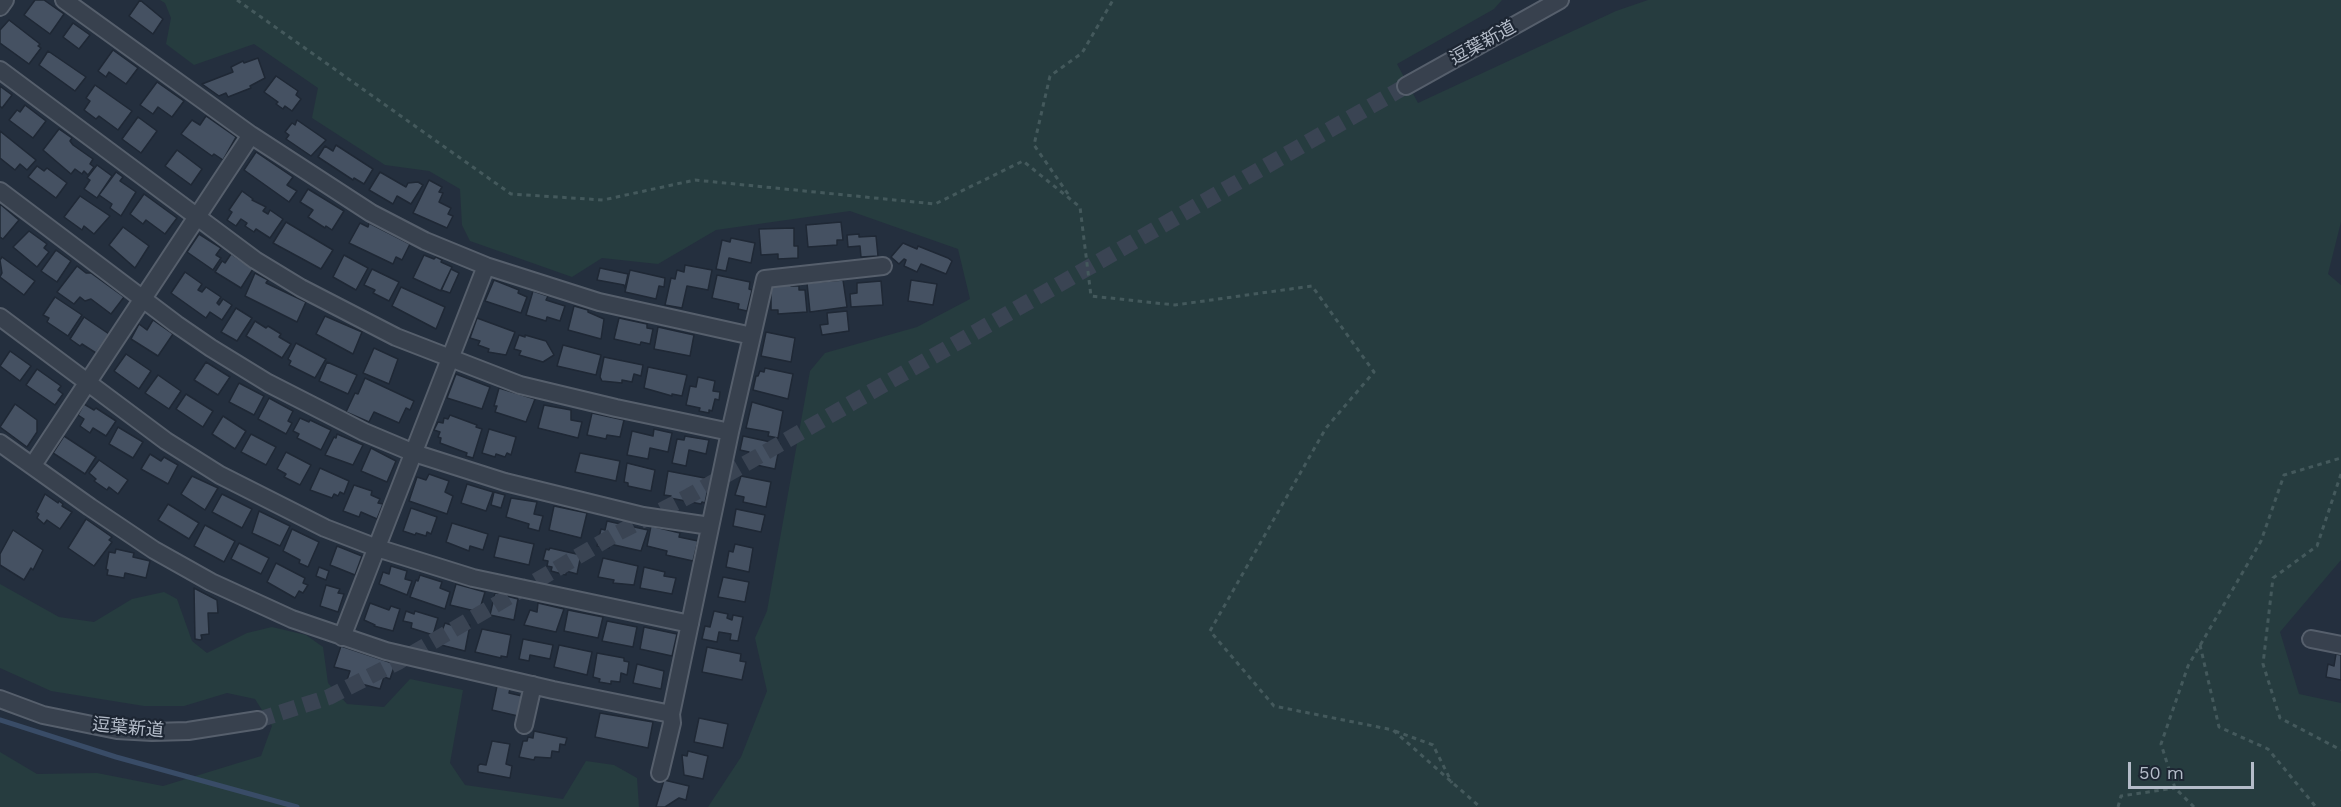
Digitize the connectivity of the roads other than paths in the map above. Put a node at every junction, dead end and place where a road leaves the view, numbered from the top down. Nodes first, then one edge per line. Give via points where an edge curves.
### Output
1 (5, 0) edge
2 (64, 0) edge
3 (1560, 0) edge
4 (0, 8) edge
5 (0, 70) edge
6 (1406, 86) tunnel mouth
7 (251, 135) junction
8 (0, 192) edge
9 (197, 218) junction
10 (486, 266) junction
11 (883, 266) dead end
12 (143, 299) junction
13 (0, 317) edge
14 (752, 336) junction
15 (450, 359) junction
16 (87, 384) junction
17 (730, 432) junction
18 (0, 442) edge
19 (414, 453) junction
20 (33, 465) junction
21 (710, 526) junction
22 (377, 548) junction
23 (690, 624) junction
24 (342, 637) junction
25 (2311, 639) dead end
26 (2341, 645) edge
27 (532, 685) junction
28 (0, 699) edge
29 (671, 714) junction
30 (258, 720) tunnel mouth
31 (524, 724) dead end
32 (660, 773) dead end

1 - 4 street
2 - 7 street
3 - 6 street, 逗葉新道
5 - 9 street
7 - 9 street
7 - 10 street via 371,213
8 - 12 street
9 - 12 street
9 - 15 street via 301,288 396,337
10 - 14 street via 599,302
10 - 15 street
11 - 14 street via 765,279
12 - 16 street
12 - 19 street via 268,383
13 - 16 street
14 - 17 street
15 - 17 street via 520,384
15 - 19 street
16 - 20 street
16 - 22 street via 220,474 325,528
17 - 21 street
18 - 20 street
19 - 21 street via 596,505
19 - 22 street
20 - 24 street via 154,550 211,582 292,620
21 - 23 street
22 - 23 street via 473,578
22 - 24 street
23 - 29 street
24 - 27 street
25 - 26 street
27 - 29 street
27 - 31 street
28 - 30 street, 逗葉新道 via 43,715 117,730 188,731
29 - 32 street

